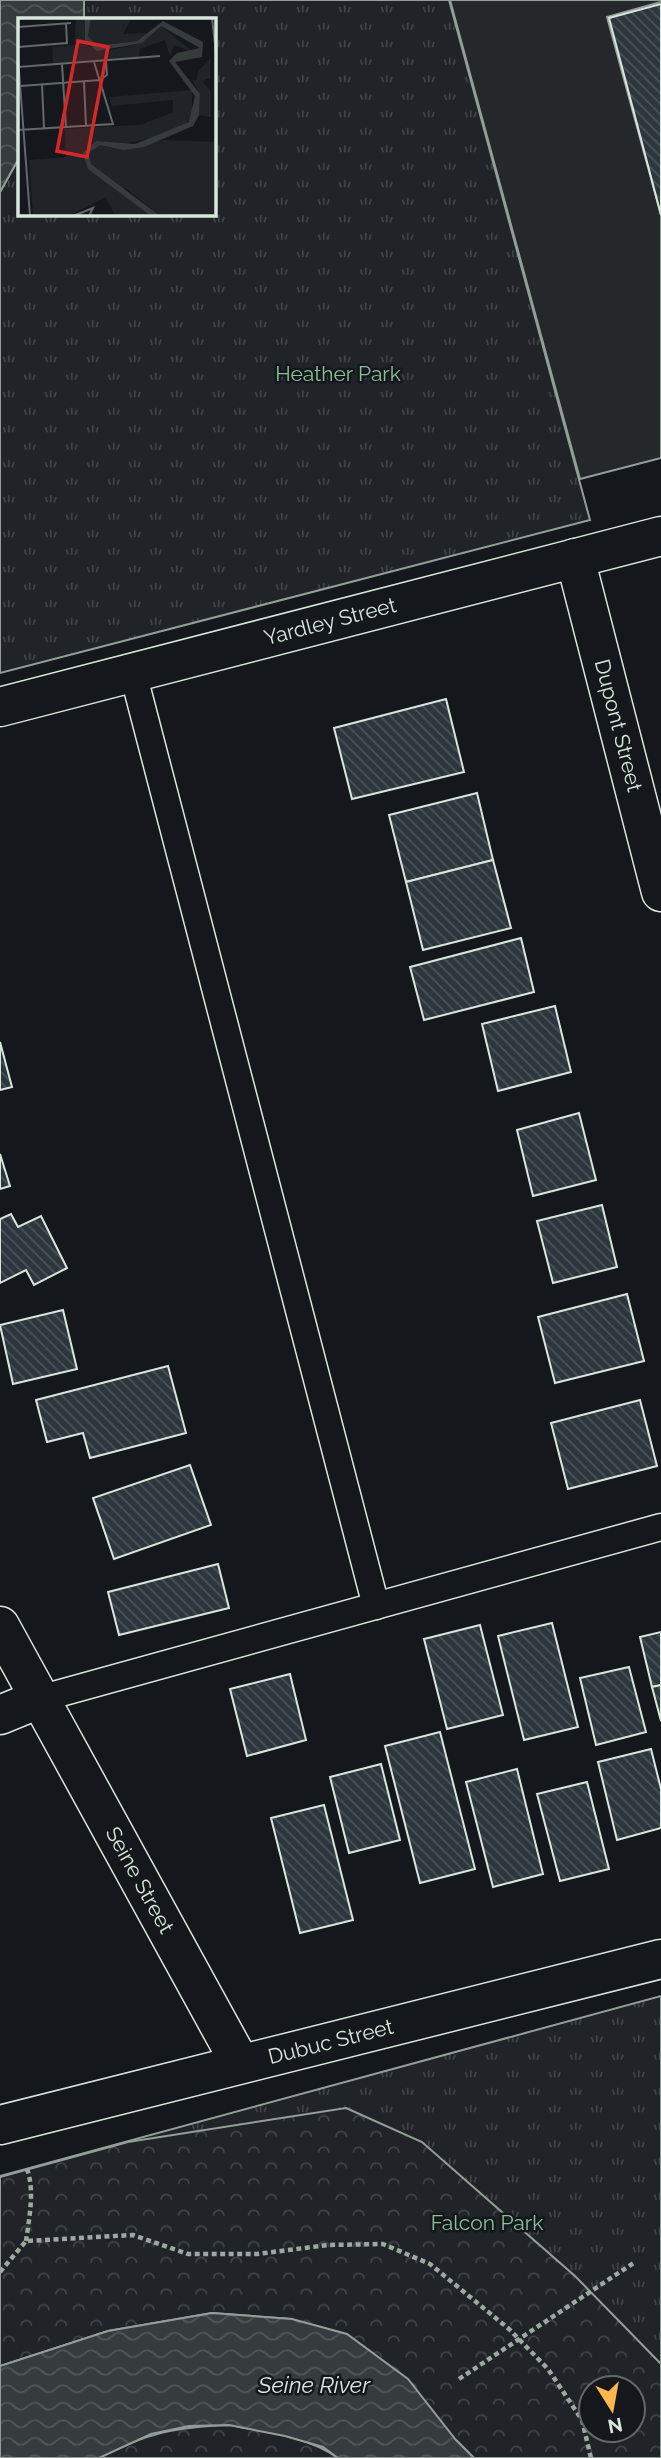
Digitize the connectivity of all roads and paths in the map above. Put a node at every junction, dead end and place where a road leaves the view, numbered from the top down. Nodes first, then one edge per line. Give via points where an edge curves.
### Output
1 (661, 536) edge
2 (575, 558) junction
3 (133, 673) junction
4 (0, 707) edge
5 (661, 892) edge
6 (661, 1528) edge
7 (376, 1606) junction
8 (0, 1626) edge
9 (39, 1699) junction
10 (0, 1715) edge
11 (661, 1959) edge
12 (240, 2063) junction
13 (6, 2124) edge
14 (26, 2241) junction
15 (635, 2262) dead end
16 (0, 2272) edge
17 (520, 2339) junction
18 (459, 2379) dead end
19 (591, 2458) edge

1 - 2 street, Yardley Street
2 - 3 street, Yardley Street
2 - 5 street, Dupont Street
3 - 4 street, Yardley Street
3 - 7 lane
6 - 7 lane
7 - 9 lane
8 - 9 street, Seine Street
9 - 10 street
9 - 12 street, Seine Street
11 - 12 street, Dubuc Street
12 - 13 street, Dubuc Street
13 - 14 path via 30,2177
14 - 16 path
14 - 17 path via 133,2235 188,2254 257,2254 383,2244 430,2264
15 - 17 path
17 - 18 path
17 - 19 path via 548,2369 582,2420

